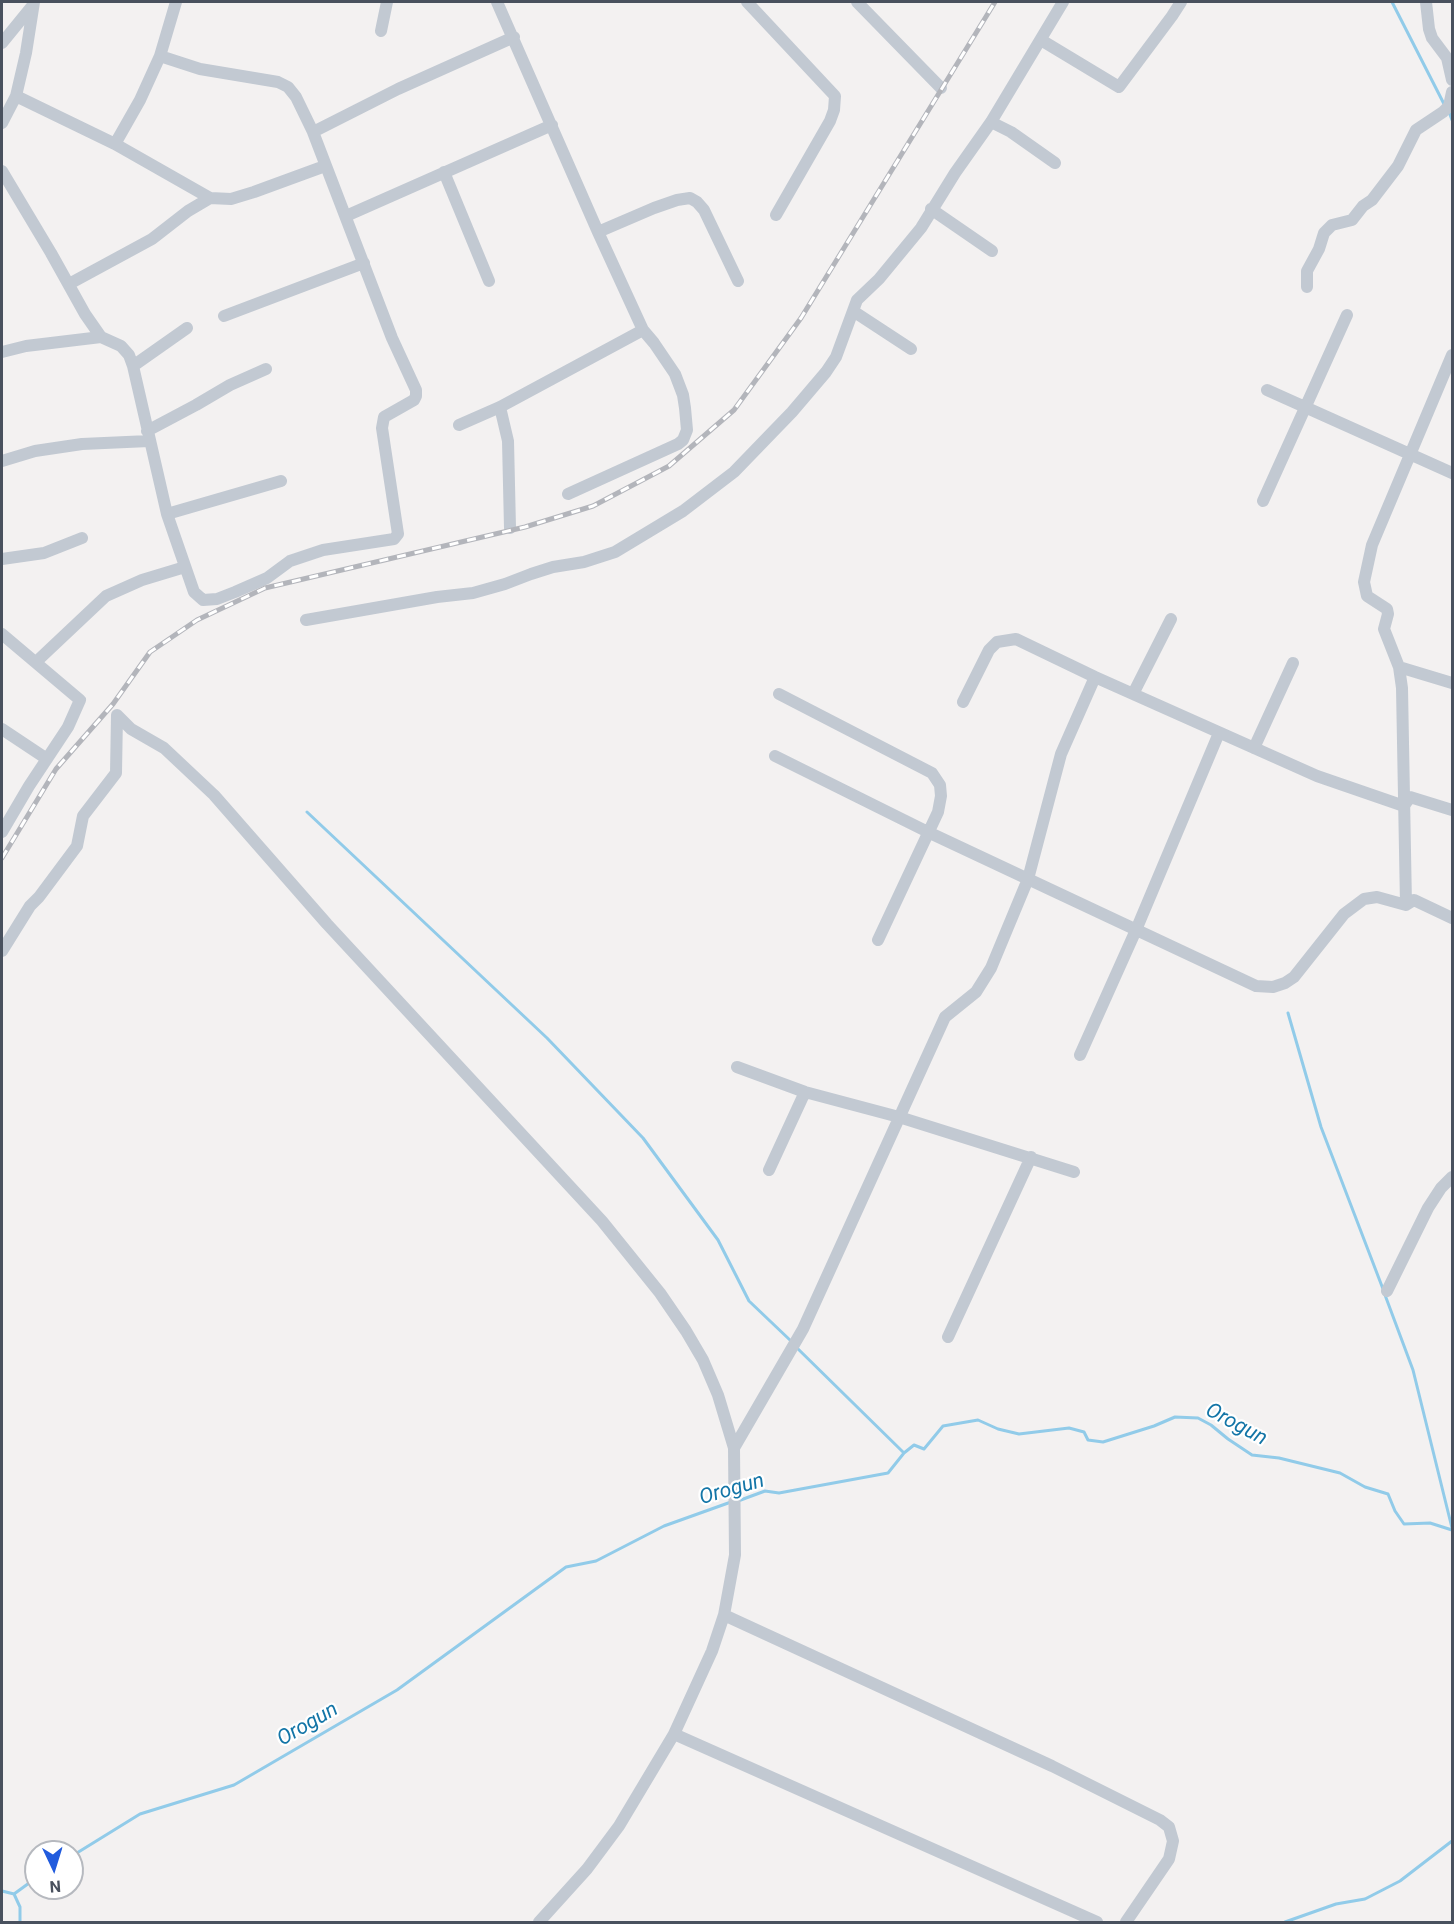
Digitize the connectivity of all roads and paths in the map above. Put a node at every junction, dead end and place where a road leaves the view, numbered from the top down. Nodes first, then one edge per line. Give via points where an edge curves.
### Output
1 (176, 2) edge
2 (387, 2) edge
3 (497, 2) edge
4 (747, 2) edge
5 (857, 2) edge
6 (1063, 2) edge
7 (1180, 2) edge
8 (1426, 2) edge
9 (34, 3) edge
10 (381, 31) dead end
11 (514, 37) junction
12 (1041, 40) junction
13 (2, 43) edge
14 (160, 56) junction
15 (1452, 80) edge
16 (941, 88) dead end
17 (1452, 92) edge
18 (16, 96) junction
19 (991, 122) junction
20 (2, 123) edge
21 (552, 125) junction
22 (313, 132) junction
23 (116, 144) junction
24 (1055, 163) dead end
25 (325, 166) junction
26 (2, 171) edge
27 (444, 172) junction
28 (210, 198) junction
29 (932, 209) junction
30 (776, 214) dead end
31 (346, 216) junction
32 (598, 232) junction
33 (992, 251) dead end
34 (364, 263) junction
35 (489, 281) dead end
36 (738, 281) dead end
37 (69, 284) junction
38 (1307, 287) dead end
39 (853, 310) junction
40 (1347, 315) dead end
41 (224, 316) dead end
42 (187, 328) dead end
43 (643, 330) junction
44 (101, 337) junction
45 (911, 349) dead end
46 (2, 352) edge
47 (1452, 355) edge
48 (133, 366) junction
49 (266, 369) dead end
50 (1267, 390) dead end
51 (500, 407) junction
52 (1304, 407) junction
53 (459, 425) dead end
54 (148, 436) junction
55 (1409, 455) junction
56 (2, 461) edge
57 (1452, 474) edge
58 (281, 481) dead end
59 (568, 494) dead end
60 (1263, 501) dead end
61 (167, 514) junction
62 (510, 528) dead end
63 (82, 538) dead end
64 (2, 559) edge
65 (185, 567) junction
66 (1171, 619) dead end
67 (306, 620) dead end
68 (2, 634) edge
69 (36, 663) junction
70 (1293, 663) dead end
71 (1399, 667) junction
72 (1095, 677) junction
73 (1452, 683) edge
74 (779, 694) dead end
75 (1133, 694) junction
76 (963, 702) dead end
77 (2, 729) edge
78 (1219, 733) junction
79 (1254, 748) junction
80 (775, 756) dead end
81 (47, 759) junction
82 (1404, 806) junction
83 (1452, 810) edge
84 (2, 832) edge
85 (930, 833) junction
86 (1028, 879) junction
87 (1406, 904) junction
88 (1452, 918) edge
89 (1136, 930) junction
90 (878, 940) dead end
91 (2, 951) edge
92 (1080, 1055) dead end
93 (737, 1067) dead end
94 (805, 1092) junction
95 (899, 1117) junction
96 (1031, 1157) junction
97 (769, 1170) dead end
98 (1074, 1172) dead end
99 (1452, 1177) edge
100 (1387, 1291) dead end
101 (948, 1337) dead end
102 (734, 1448) junction
103 (724, 1615) junction
104 (674, 1734) junction
105 (540, 1922) edge
106 (1097, 1923) edge
107 (1126, 1923) edge

1 - 14 street
2 - 10 street
3 - 11 street
4 - 30 street via 835,96 830,121
5 - 16 street
6 - 12 street
7 - 12 street via 1119,87
8 - 15 street via 1432,38 1447,57
9 - 13 street
9 - 18 street
11 - 21 street
11 - 22 street
12 - 19 street
14 - 22 street via 201,69 278,82 296,97
14 - 23 street
17 - 38 street via 1449,106 1416,130 1398,166 1372,200 1352,220 1332,225 1324,233 1307,271
18 - 20 street
18 - 23 street
19 - 24 street
19 - 29 street
21 - 27 street
21 - 32 street
22 - 25 street
23 - 28 street
25 - 28 street via 231,199
25 - 31 street
26 - 37 street
27 - 31 street
27 - 35 street
28 - 37 street via 152,239
29 - 33 street
29 - 39 street via 921,228 857,300
31 - 34 street
32 - 36 street via 654,208 690,198 704,210
32 - 43 street
34 - 41 street
34 - 65 street via 416,396 384,417 382,428 398,534 392,540 323,550 290,561 267,578 217,599 203,600 194,592
37 - 44 street
39 - 45 street
39 - 67 street via 836,357 792,412 734,472 635,542 584,562 542,570 473,593
40 - 52 street
42 - 48 street
43 - 51 street
43 - 59 street via 675,374 684,402 686,434 678,444
44 - 46 street
44 - 48 street via 122,346
47 - 55 street
48 - 54 street
49 - 54 street via 230,385
50 - 52 street
51 - 53 street
51 - 62 street via 508,441
52 - 55 street
52 - 60 street
54 - 56 street via 35,452
54 - 61 street
55 - 57 street
55 - 71 street via 1372,545 1364,582 1367,596 1387,609 1384,629
58 - 61 street
61 - 65 street
63 - 64 street via 44,553
65 - 69 street via 106,596
66 - 75 street
68 - 69 street
69 - 81 street via 80,700
70 - 79 street
71 - 73 street
71 - 82 street
72 - 75 street
72 - 76 street via 1016,639 1007,639 989,650
72 - 86 street via 1061,754
74 - 85 street via 932,773 940,785 940,796
75 - 78 street
77 - 81 street
78 - 79 street
78 - 89 street
79 - 82 street via 1317,776
80 - 85 street
81 - 84 street
82 - 83 street via 1410,797
82 - 87 street
85 - 86 street
85 - 90 street
86 - 89 street
86 - 95 street via 991,968 976,992 945,1017
87 - 88 street via 1414,900
87 - 89 street via 1377,897 1364,899 1344,914 1294,977 1273,987 1256,986
89 - 92 street
91 - 102 street via 30,906 77,846 83,816 116,773 117,715 131,729 164,748 214,795 602,1221 660,1293 703,1360
93 - 94 street
94 - 95 street
94 - 97 street
95 - 96 street
95 - 102 street via 803,1329
96 - 98 street
96 - 101 street
99 - 100 street via 1428,1208
102 - 103 street via 735,1554
103 - 104 street via 712,1652
103 - 107 street via 1160,1820 1168,1827 1173,1841 1169,1859
104 - 105 street via 619,1826
104 - 106 street

